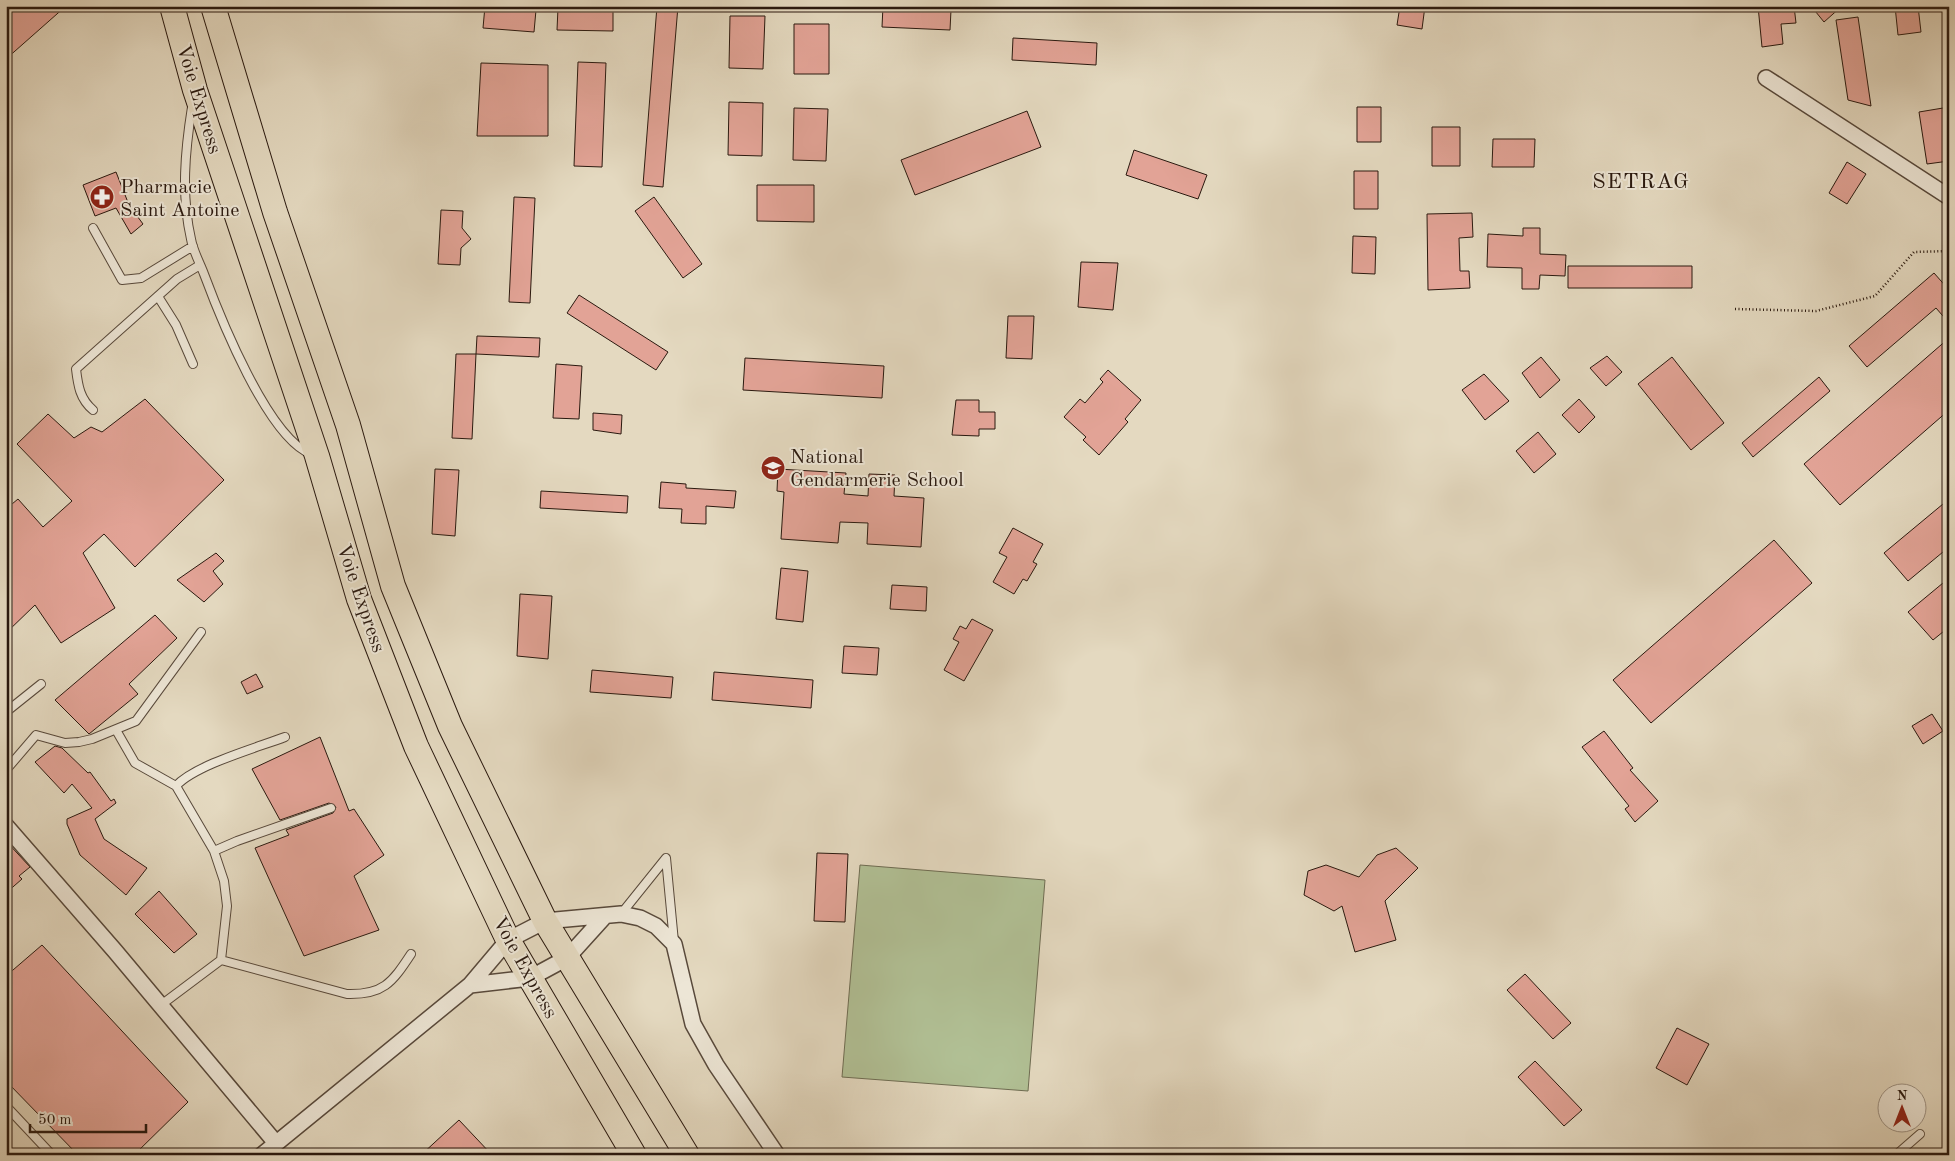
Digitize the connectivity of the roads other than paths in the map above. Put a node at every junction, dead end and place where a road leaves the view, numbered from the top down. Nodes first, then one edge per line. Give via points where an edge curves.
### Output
1 (172, 6) edge
2 (213, 6) edge
3 (1766, 78) dead end
4 (195, 90) junction
5 (1949, 198) edge
6 (94, 228) dead end
7 (193, 246) junction
8 (200, 265) junction
9 (159, 298) junction
10 (193, 364) dead end
11 (93, 410) dead end
12 (317, 456) junction
13 (201, 632) dead end
14 (41, 684) dead end
15 (6, 712) edge
16 (116, 730) junction
17 (285, 737) dead end
18 (6, 770) edge
19 (176, 786) junction
20 (331, 808) dead end
21 (6, 826) edge
22 (214, 851) junction
23 (621, 914) junction
24 (605, 916) junction
25 (545, 921) junction
26 (508, 940) junction
27 (674, 944) junction
28 (411, 954) dead end
29 (567, 958) junction
30 (221, 960) junction
31 (530, 978) junction
32 (470, 985) junction
33 (161, 1006) junction
34 (6, 1106) edge
35 (1920, 1134) dead end
36 (275, 1142) junction
37 (52, 1155) edge
38 (262, 1155) edge
39 (634, 1155) edge
40 (687, 1155) edge
41 (777, 1155) edge
42 (1896, 1155) edge

1 - 4 highway, Voie Express
2 - 25 highway via 274,212 348,425 393,586 450,726
3 - 5 street
4 - 7 lane via 184,182
4 - 12 highway, Voie Express
6 - 7 lane via 122,280 141,278
7 - 8 lane
8 - 9 lane via 177,280
8 - 12 lane via 226,334 249,377 286,434 303,451
9 - 10 lane via 176,325
9 - 11 lane via 76,369 84,402
12 - 26 highway, Voie Express via 359,599 416,746
13 - 16 lane via 136,721
14 - 15 lane
16 - 18 lane via 92,740 65,742 36,735
16 - 19 lane via 135,763
17 - 19 lane via 198,771
19 - 22 lane
20 - 22 lane
21 - 33 street
22 - 30 lane via 224,881 227,906
23 - 24 street
23 - 27 street via 656,926
23 - 27 lane via 666,858
24 - 25 street
24 - 29 street
25 - 26 street
25 - 29 highway
26 - 31 highway, Voie Express
26 - 32 street
27 - 41 street via 694,1024 716,1064
28 - 30 lane via 394,980 384,988 366,994 347,994
29 - 31 street
29 - 40 highway
30 - 33 lane
31 - 32 street
31 - 39 highway, Voie Express
32 - 36 street
33 - 36 street
34 - 37 lane
35 - 42 lane
36 - 38 street

